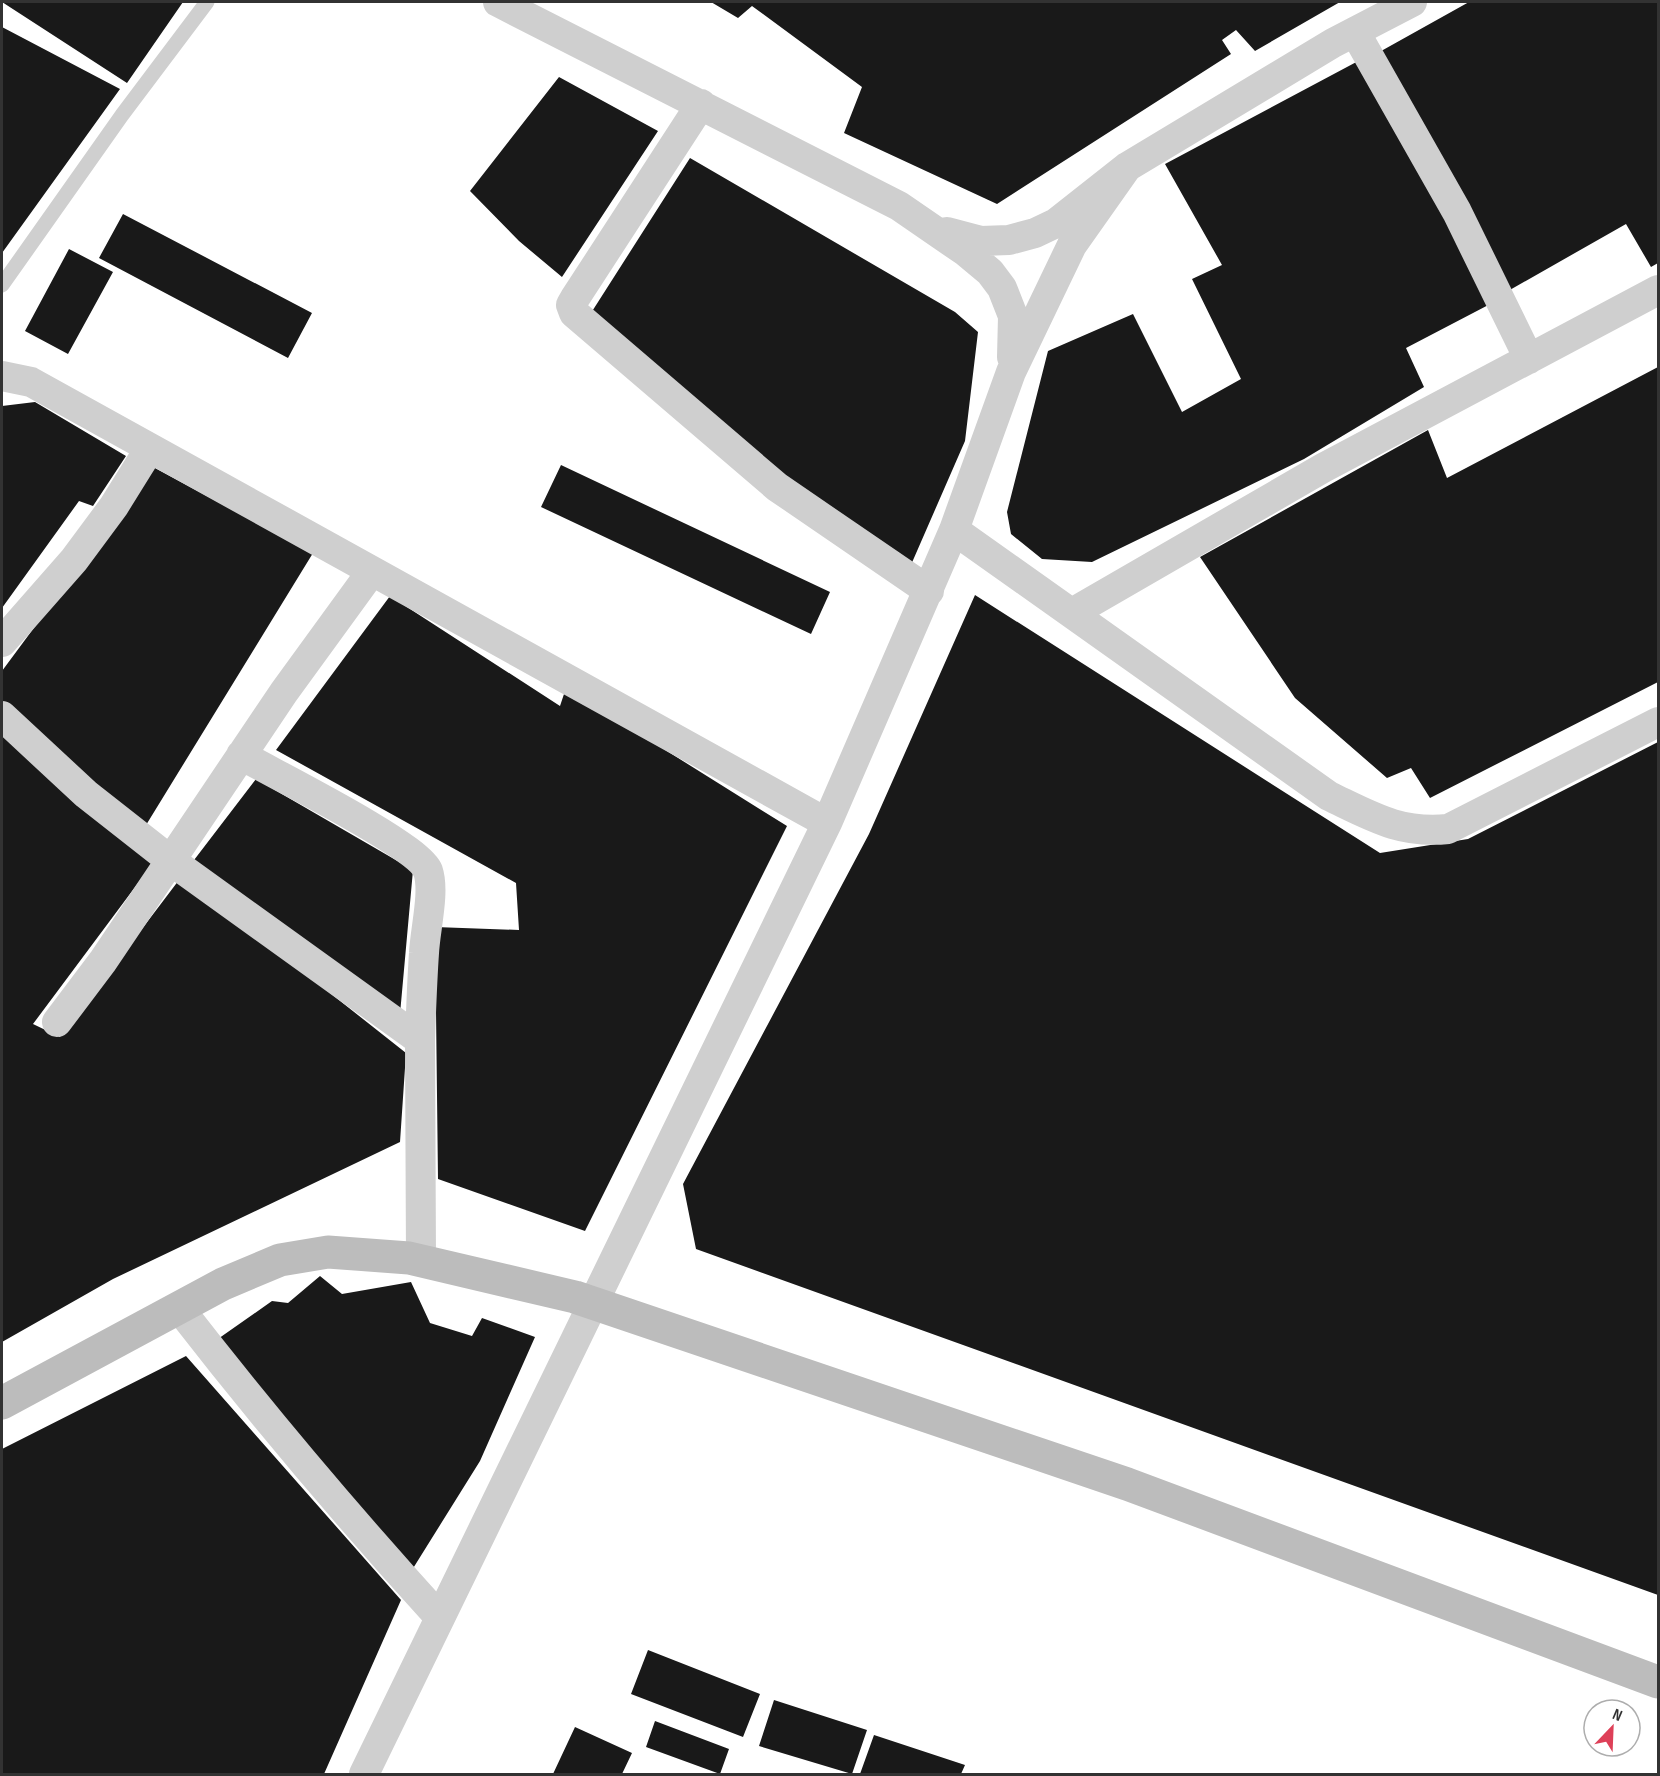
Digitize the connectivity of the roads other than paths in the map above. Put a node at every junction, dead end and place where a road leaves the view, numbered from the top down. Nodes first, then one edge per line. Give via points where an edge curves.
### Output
1 (207, 2) edge
2 (498, 2) edge
3 (1412, 2) edge
4 (1355, 32) junction
5 (701, 104) junction
6 (1127, 167) junction
7 (926, 227) junction
8 (2, 285) edge
9 (1659, 290) edge
10 (1529, 358) junction
11 (1011, 372) junction
12 (2, 376) edge
13 (150, 448) junction
14 (954, 530) junction
15 (372, 571) junction
16 (928, 591) junction
17 (1072, 613) junction
18 (2, 642) edge
19 (2, 717) edge
20 (1659, 722) edge
21 (241, 755) junction
22 (827, 823) junction
23 (170, 860) junction
24 (57, 1022) dead end
25 (420, 1040) junction
26 (421, 1261) junction
27 (595, 1304) junction
28 (179, 1308) junction
29 (2, 1403) edge
30 (440, 1618) junction
31 (1659, 1682) edge
32 (364, 1774) edge

1 - 8 lane
2 - 5 street
3 - 4 street
4 - 6 street
4 - 10 street via 1457,212
5 - 7 street via 899,206
5 - 16 street via 575,298 571,305 574,314 777,487
6 - 7 street via 1056,223 1035,233 1009,240 981,241
6 - 11 street via 1072,245
7 - 11 street via 966,252 1002,288 1013,316
9 - 10 street
10 - 17 street via 1323,468
11 - 14 street
12 - 13 street via 31,382
13 - 15 street
13 - 18 street via 74,560
14 - 16 street
14 - 17 street
15 - 21 street
15 - 22 street
16 - 22 street
17 - 20 street via 1329,796 1387,825 1424,832 1448,830
19 - 23 street via 86,794
21 - 23 street
21 - 25 street via 383,835 418,857 428,870
22 - 27 street
23 - 24 street via 103,962
23 - 25 street
25 - 26 street
26 - 27 main road
26 - 28 main road via 328,1252 280,1260
27 - 30 street
27 - 31 main road via 1127,1484
28 - 29 main road
28 - 30 street via 363,1534
30 - 32 street

